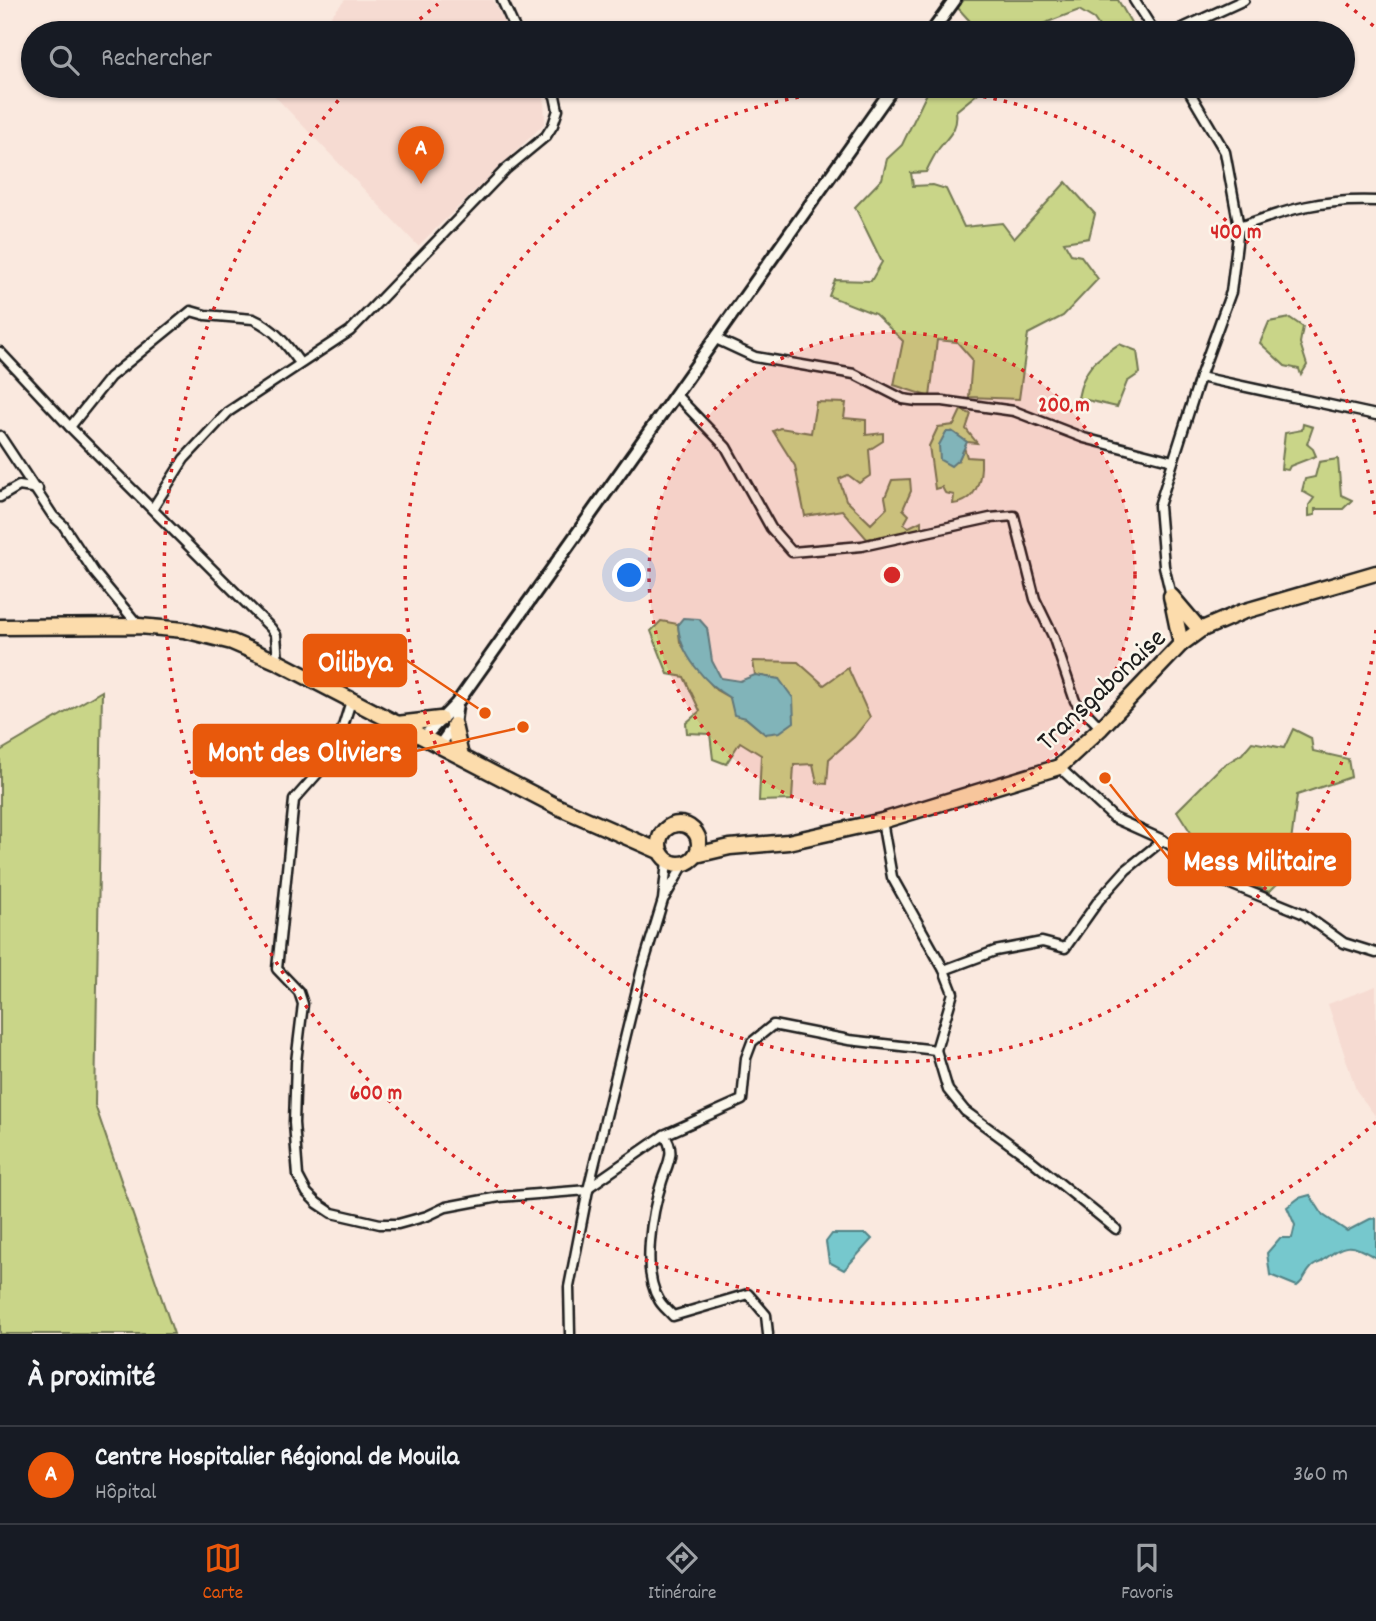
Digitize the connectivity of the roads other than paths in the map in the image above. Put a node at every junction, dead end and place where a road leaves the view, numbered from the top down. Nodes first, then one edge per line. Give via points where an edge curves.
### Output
1 (502, 0) edge
2 (955, 0) edge
3 (1134, 0) edge
4 (1244, 0) edge
5 (512, 21) edge
6 (940, 21) edge
7 (1147, 21) edge
8 (1198, 21) edge
9 (555, 98) edge
10 (885, 98) edge
11 (1193, 98) edge
12 (1376, 201) edge
13 (1239, 227) junction
14 (714, 338) junction
15 (0, 352) edge
16 (300, 363) junction
17 (1200, 377) junction
18 (676, 395) junction
19 (1376, 415) edge
20 (70, 427) junction
21 (0, 436) edge
22 (1173, 461) junction
23 (37, 489) junction
24 (0, 497) edge
25 (153, 508) junction
26 (1376, 573) edge
27 (1171, 596) junction
28 (139, 626) junction
29 (0, 627) edge
30 (1200, 630) junction
31 (1181, 644) junction
32 (278, 662) junction
33 (351, 701) junction
34 (447, 722) junction
35 (397, 724) junction
36 (1101, 728) junction
37 (424, 737) junction
38 (440, 745) junction
39 (461, 756) junction
40 (1059, 767) junction
41 (882, 821) junction
42 (608, 827) junction
43 (662, 832) junction
44 (699, 838) junction
45 (1163, 840) junction
46 (730, 847) junction
47 (663, 856) junction
48 (690, 860) junction
49 (663, 900) junction
50 (1376, 953) edge
51 (944, 970) junction
52 (936, 1051) junction
53 (664, 1135) junction
54 (588, 1188) junction
55 (1116, 1229) dead end
56 (570, 1334) edge
57 (768, 1334) edge

1 - 5 street
2 - 6 street
3 - 7 street
4 - 8 street
9 - 16 street via 558,110 545,136 506,169 349,331
10 - 14 street
11 - 13 street via 1225,152
12 - 13 street via 1300,206
13 - 17 street via 1231,292
14 - 18 street
14 - 22 street via 755,357 854,374 903,399 1014,411 1084,438
15 - 20 street
16 - 20 street via 280,336 259,322 191,311 110,377
16 - 25 street via 228,412 184,459
17 - 19 street
17 - 22 street
18 - 34 street
18 - 36 street via 726,447 771,528 792,552 862,546 1014,516 1035,600 1075,701
20 - 25 street
21 - 23 street
22 - 27 street via 1159,506
23 - 24 street via 19,486
23 - 28 street via 94,572
25 - 32 street via 271,628
26 - 30 highway, Transgabonaise via 1242,612
27 - 30 highway
27 - 31 highway
28 - 29 highway
28 - 32 highway via 184,630 232,642
30 - 31 highway, Transgabonaise
31 - 36 highway, Transgabonaise
32 - 33 highway
33 - 35 highway
33 - 54 street via 325,765 294,800 277,969 299,992 303,1004 294,1123 303,1184 317,1203 332,1213 380,1224 398,1224 446,1207 499,1197
34 - 35 highway
34 - 37 street
34 - 38 street
34 - 39 highway
35 - 37 highway
36 - 40 highway, Transgabonaise
37 - 38 highway
38 - 39 highway
39 - 42 highway via 556,806
40 - 41 highway, Transgabonaise
40 - 45 street via 1114,818
41 - 46 highway, Transgabonaise via 788,842
41 - 51 street via 892,877
42 - 43 highway
42 - 47 highway
43 - 44 highway via 678,823 694,830
43 - 47 highway
44 - 46 highway, Transgabonaise
44 - 48 highway via 699,850
45 - 50 street via 1223,881 1302,913 1343,943
45 - 51 street via 1126,870 1065,948 1041,942 995,951
46 - 48 highway, Transgabonaise
47 - 48 highway via 678,865
47 - 49 street
48 - 49 street
49 - 54 street
51 - 52 street via 953,993
52 - 53 street via 773,1025 752,1042 742,1100
52 - 55 street via 948,1090 965,1111
53 - 54 street
53 - 57 street via 671,1160 662,1181 648,1251 658,1300 673,1316 748,1294 765,1315
54 - 56 street via 569,1287

